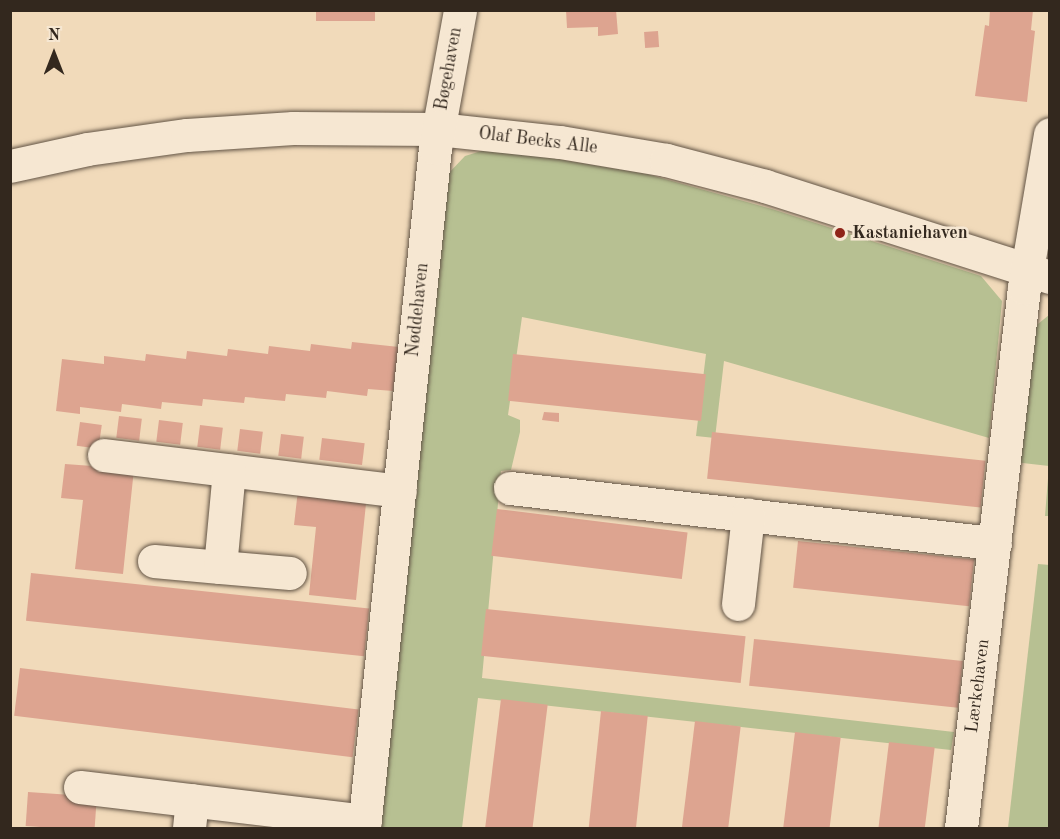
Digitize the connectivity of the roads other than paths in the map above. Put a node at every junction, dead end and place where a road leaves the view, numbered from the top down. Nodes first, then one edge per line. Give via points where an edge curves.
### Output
1 (460, 10) edge
2 (438, 129) junction
3 (1050, 134) edge
4 (10, 166) edge
5 (1039, 273) edge
6 (104, 455) dead end
7 (229, 470) junction
8 (510, 488) dead end
9 (400, 491) junction
10 (748, 515) junction
11 (995, 543) junction
12 (154, 561) dead end
13 (220, 567) junction
14 (290, 573) dead end
15 (738, 604) dead end
16 (80, 787) dead end
17 (190, 814) edge
18 (365, 824) edge
19 (961, 828) edge

1 - 2 street, Bøgehaven
2 - 4 street, Olaf Becks Alle via 293,128 187,135 87,149
2 - 5 street, Olaf Becks Alle via 560,142 666,160 765,186
2 - 9 street, Nøddehaven
3 - 5 street
5 - 11 street, Lærkehaven
6 - 7 street
7 - 9 street
7 - 13 street
8 - 10 street
9 - 18 street, Nøddehaven
10 - 11 street
10 - 15 street
11 - 19 street, Lærkehaven
12 - 13 street
13 - 14 street
16 - 17 street, Nøddehaven
17 - 18 street, Nøddehaven

